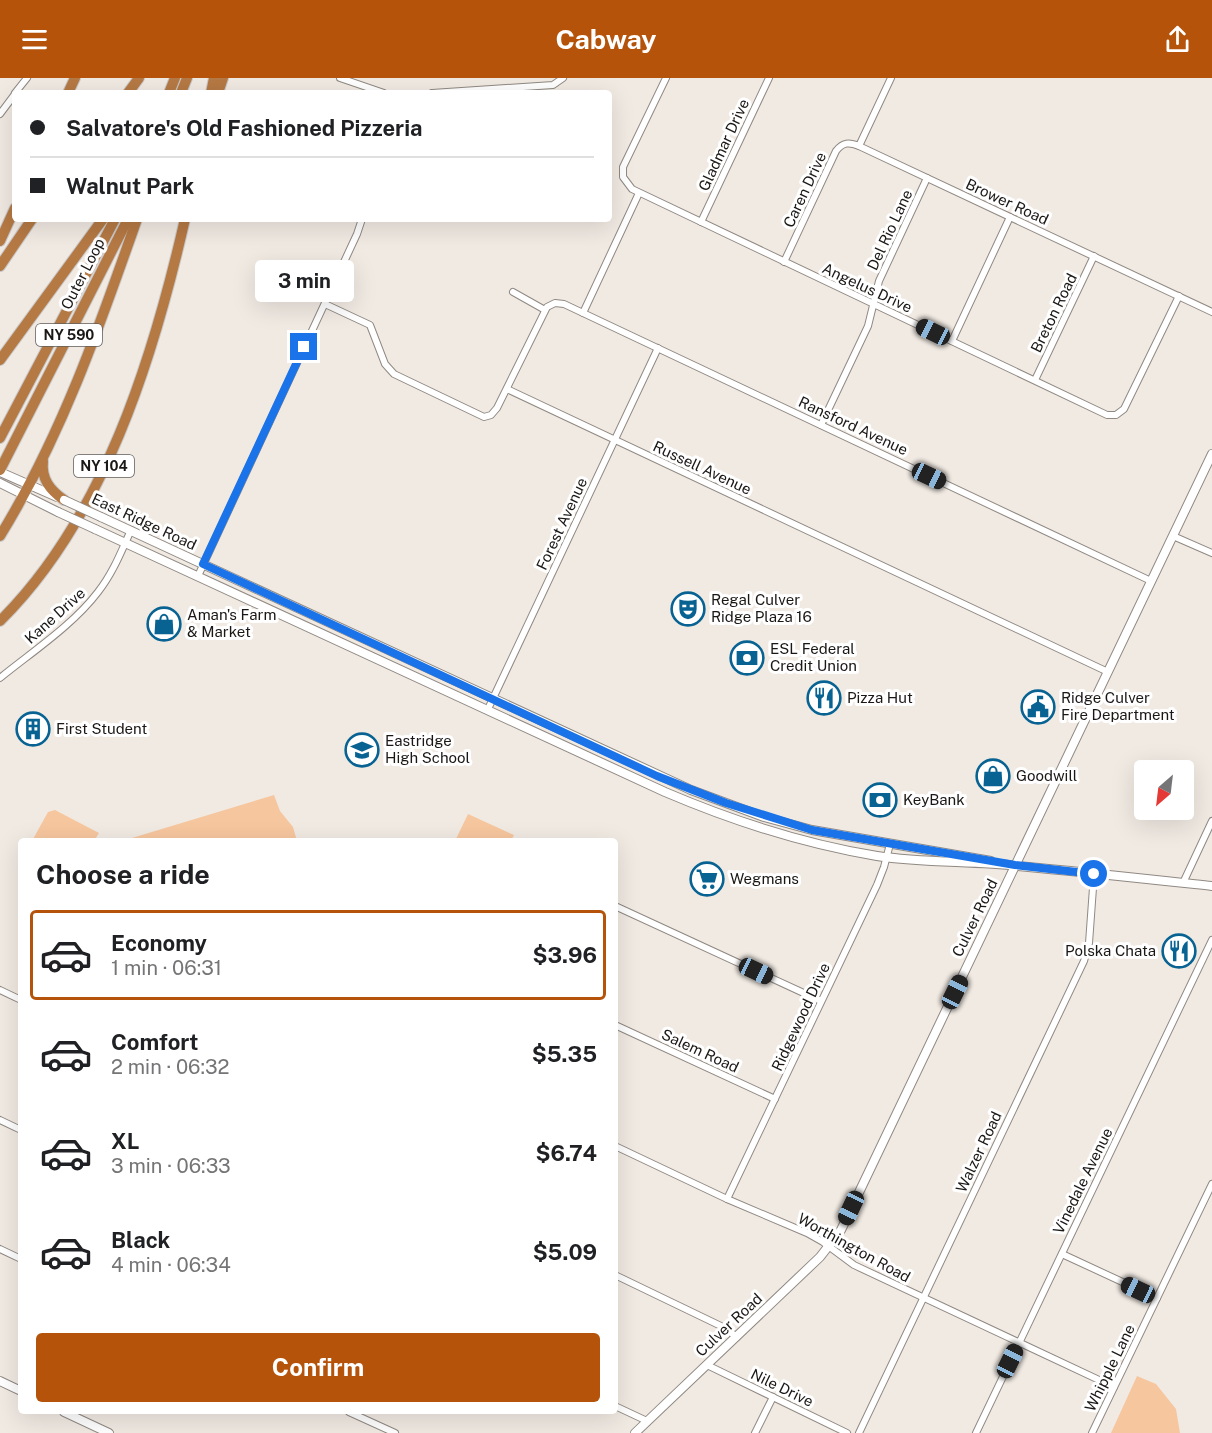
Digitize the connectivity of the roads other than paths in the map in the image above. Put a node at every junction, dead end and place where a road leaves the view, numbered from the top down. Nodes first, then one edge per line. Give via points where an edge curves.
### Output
1 (27, 78) edge
2 (340, 78) edge
3 (563, 78) edge
4 (666, 78) edge
5 (769, 78) edge
6 (891, 78) edge
7 (17, 90) edge
8 (375, 90) edge
9 (484, 90) edge
10 (12, 97) edge
11 (0, 114) edge
12 (859, 146) junction
13 (927, 178) junction
14 (639, 193) junction
15 (12, 215) edge
16 (1010, 217) junction
17 (30, 222) edge
18 (101, 222) edge
19 (113, 222) edge
20 (126, 222) edge
21 (136, 222) edge
22 (184, 222) edge
23 (361, 222) edge
24 (701, 222) junction
25 (0, 241) edge
26 (1094, 256) junction
27 (784, 262) junction
28 (0, 266) edge
29 (513, 292) dead end
30 (1179, 296) junction
31 (325, 304) junction
32 (873, 304) junction
33 (545, 310) junction
34 (1212, 312) edge
35 (583, 313) junction
36 (952, 341) junction
37 (658, 348) junction
38 (0, 360) edge
39 (1035, 380) junction
40 (507, 389) junction
41 (821, 425) junction
42 (0, 438) edge
43 (615, 441) junction
44 (46, 450) junction
45 (1212, 455) edge
46 (0, 471) edge
47 (0, 483) edge
48 (30, 484) junction
49 (24, 496) junction
50 (64, 500) junction
51 (131, 530) junction
52 (0, 536) edge
53 (1173, 536) junction
54 (125, 543) junction
55 (1212, 554) edge
56 (203, 564) junction
57 (198, 576) junction
58 (1151, 581) junction
59 (0, 621) edge
60 (1108, 672) junction
61 (0, 678) edge
62 (494, 698) junction
63 (488, 710) junction
64 (1212, 820) edge
65 (890, 844) junction
66 (887, 857) junction
67 (1015, 865) junction
68 (1094, 874) junction
69 (1183, 883) junction
70 (1212, 886) edge
71 (618, 907) edge
72 (1212, 940) edge
73 (0, 990) edge
74 (18, 999) edge
75 (821, 1001) junction
76 (618, 1026) edge
77 (775, 1099) junction
78 (0, 1120) edge
79 (18, 1129) edge
80 (618, 1147) edge
81 (1212, 1184) edge
82 (727, 1199) junction
83 (829, 1246) junction
84 (0, 1249) edge
85 (1062, 1254) junction
86 (18, 1258) edge
87 (618, 1276) edge
88 (923, 1298) junction
89 (1157, 1298) junction
90 (737, 1336) junction
91 (1019, 1342) junction
92 (707, 1365) junction
93 (0, 1382) edge
94 (1114, 1387) junction
95 (18, 1390) edge
96 (773, 1397) junction
97 (618, 1407) edge
98 (68, 1414) edge
99 (353, 1414) edge
100 (647, 1421) junction
101 (109, 1433) edge
102 (395, 1433) edge
103 (635, 1433) edge
104 (755, 1433) edge
105 (847, 1433) edge
106 (859, 1433) edge
107 (976, 1433) edge
108 (1092, 1433) edge

1 - 7 street
2 - 8 street
3 - 9 street via 553,86
4 - 14 street, Angelus Drive via 622,172 627,186
5 - 24 street, Gladmar Drive
6 - 12 street
10 - 11 street
12 - 13 street, Brower Road
12 - 27 street, Caren Drive via 843,144 836,151
13 - 16 street, Brower Road
13 - 32 street, Del Rio Lane via 879,281
14 - 24 street, Angelus Drive
14 - 35 street
15 - 25 highway
16 - 26 street, Brower Road
16 - 36 street
17 - 28 highway
18 - 38 highway
19 - 42 highway, Outer Loop / NY 590
20 - 46 highway, Outer Loop / NY 590
21 - 44 highway via 87,358
22 - 59 highway, NY 104 via 154,342 113,448 58,549
23 - 31 street
24 - 27 street, Angelus Drive
26 - 30 street, Brower Road
26 - 39 street, Breton Road
27 - 32 street, Angelus Drive
29 - 33 street
30 - 34 street, Brower Road
30 - 39 street, Angelus Drive via 1120,413 1107,415
31 - 40 street via 370,325 391,372 477,415 491,415
31 - 56 street
32 - 36 street, Angelus Drive
32 - 41 street, Del Rio Lane via 868,326
33 - 35 street, Ransford Avenue via 559,303
33 - 40 street
35 - 37 street, Ransford Avenue
36 - 39 street, Angelus Drive
37 - 41 street, Ransford Avenue
37 - 43 street, Forest Avenue
40 - 43 street, Russell Avenue
41 - 58 street, Ransford Avenue
43 - 60 street, Russell Avenue
43 - 62 street, Forest Avenue
44 - 48 highway
44 - 50 highway via 44,478
45 - 53 main road, Culver Road
46 - 48 main road, East Ridge Road
47 - 49 main road, East Ridge Road
48 - 49 highway
48 - 50 main road, East Ridge Road
49 - 52 highway
49 - 54 main road, East Ridge Road, bridge
50 - 51 main road, East Ridge Road, bridge
51 - 54 street, Kane Drive
51 - 56 main road, East Ridge Road
53 - 55 street
53 - 58 main road, Culver Road
54 - 57 main road, East Ridge Road
54 - 61 street, Kane Drive via 96,595
56 - 57 street
56 - 62 main road, East Ridge Road
57 - 63 main road, East Ridge Road
58 - 60 main road, Culver Road
60 - 67 main road, Culver Road
62 - 63 street, Forest Avenue
62 - 65 main road, East Ridge Road via 657,776 726,803 812,830
63 - 66 main road, East Ridge Road via 664,792 723,815 804,840
64 - 69 street
65 - 66 street, Ridgewood Drive
65 - 67 main road, East Ridge Road
66 - 67 main road, East Ridge Road
66 - 75 street, Ridgewood Drive
67 - 68 main road, East Ridge Road
67 - 83 main road, Culver Road via 841,1230
68 - 69 main road, East Ridge Road
68 - 88 street, Walzer Road via 1084,961
69 - 70 main road, East Ridge Road
71 - 75 street
72 - 85 street, Vinedale Avenue
73 - 74 street
75 - 77 street, Ridgewood Drive
76 - 77 street, Salem Road
77 - 82 street, Ridgewood Drive
78 - 79 street
80 - 82 street, Worthington Road
81 - 89 street, Whipple Lane
82 - 83 street, Worthington Road
83 - 88 street, Worthington Road via 854,1265
83 - 90 main road, Culver Road
84 - 86 street
85 - 89 street
85 - 91 street, Vinedale Avenue
87 - 90 street
88 - 91 street, Worthington Road
88 - 106 street, Walzer Road
89 - 94 street, Whipple Lane
90 - 92 main road, Culver Road
91 - 94 street, Worthington Road
91 - 107 street, Vinedale Avenue
92 - 96 street, Nile Drive
92 - 100 main road, Culver Road
93 - 95 main road
94 - 108 street, Whipple Lane
96 - 104 street
96 - 105 street, Nile Drive
97 - 100 street
98 - 101 main road
99 - 102 street
100 - 103 main road, Culver Road

